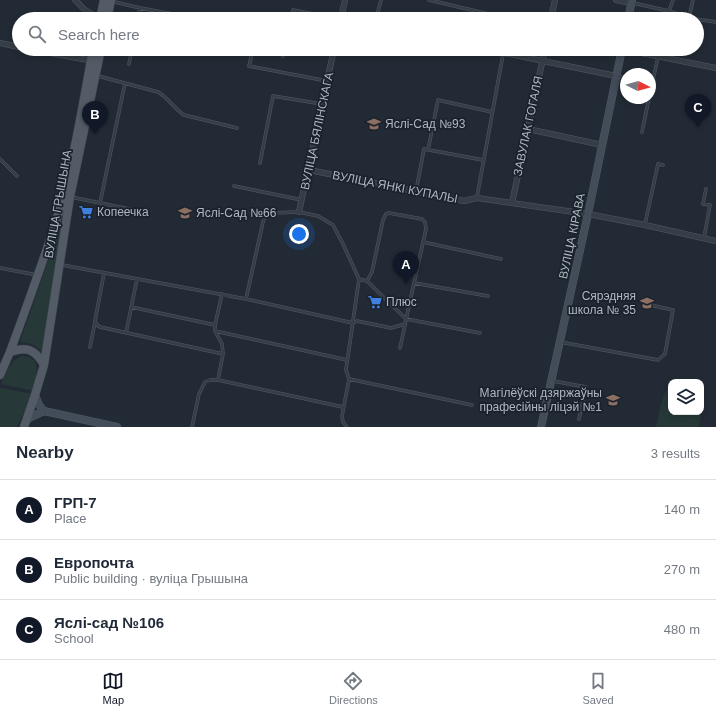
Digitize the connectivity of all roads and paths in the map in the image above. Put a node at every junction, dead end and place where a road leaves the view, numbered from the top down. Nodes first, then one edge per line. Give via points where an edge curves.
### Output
1 (75, 0) edge
2 (108, 0) edge
3 (345, 0) edge
4 (381, 0) edge
5 (429, 0) edge
6 (555, 0) edge
7 (616, 0) edge
8 (673, 0) edge
9 (693, 0) edge
10 (631, 1) edge
11 (140, 8) junction
12 (669, 11) junction
13 (88, 12) edge
14 (103, 12) edge
15 (107, 12) edge
16 (139, 12) edge
17 (162, 12) edge
18 (293, 12) edge
19 (305, 12) edge
20 (342, 12) edge
21 (378, 12) edge
22 (480, 12) edge
23 (552, 12) edge
24 (629, 12) edge
25 (672, 12) edge
26 (690, 12) edge
27 (704, 20) edge
28 (716, 22) edge
29 (0, 43) edge
30 (12, 46) edge
31 (64, 56) edge
32 (94, 56) edge
33 (97, 56) edge
34 (131, 56) edge
35 (251, 56) edge
36 (332, 56) edge
37 (502, 56) edge
38 (521, 56) edge
39 (543, 56) edge
40 (620, 56) edge
41 (654, 56) edge
42 (658, 57) junction
43 (94, 62) junction
44 (542, 62) junction
45 (129, 64) dead end
46 (655, 68) edge
47 (716, 68) edge
48 (95, 76) junction
49 (616, 76) junction
50 (620, 77) edge
51 (327, 81) junction
52 (125, 83) junction
53 (322, 104) junction
54 (648, 104) edge
55 (492, 112) junction
56 (237, 128) dead end
57 (528, 129) junction
58 (642, 132) dead end
59 (602, 145) junction
60 (428, 150) junction
61 (0, 159) edge
62 (483, 160) junction
63 (260, 163) dead end
64 (663, 165) dead end
65 (309, 170) junction
66 (17, 176) dead end
67 (234, 186) dead end
68 (706, 189) dead end
69 (416, 191) junction
70 (67, 196) junction
71 (477, 198) junction
72 (302, 200) junction
73 (100, 203) junction
74 (512, 203) junction
75 (144, 212) dead end
76 (300, 212) junction
77 (588, 214) junction
78 (645, 225) junction
79 (704, 238) junction
80 (716, 241) edge
81 (423, 242) junction
82 (501, 259) dead end
83 (59, 264) junction
84 (0, 268) edge
85 (104, 273) junction
86 (38, 275) junction
87 (137, 279) junction
88 (359, 279) junction
89 (367, 281) junction
90 (414, 283) junction
91 (222, 294) junction
92 (488, 296) dead end
93 (246, 299) junction
94 (650, 305) dead end
95 (131, 307) junction
96 (406, 319) junction
97 (95, 321) junction
98 (353, 323) junction
99 (405, 324) junction
100 (216, 325) junction
101 (215, 331) junction
102 (126, 333) junction
103 (480, 333) dead end
104 (559, 342) junction
105 (90, 348) dead end
106 (400, 348) dead end
107 (10, 352) junction
108 (223, 354) junction
109 (347, 360) junction
110 (44, 365) junction
111 (0, 375) edge
112 (349, 379) junction
113 (218, 380) junction
114 (551, 380) junction
115 (35, 395) junction
116 (472, 405) dead end
117 (343, 407) junction
118 (44, 411) junction
119 (579, 419) dead end
120 (25, 424) edge
121 (116, 427) edge
122 (192, 427) edge
123 (347, 427) edge
124 (541, 427) edge

1 - 13 street
2 - 11 lane
2 - 14 main road
2 - 15 main road
3 - 20 street
4 - 21 lane
5 - 22 lane
6 - 23 street
7 - 10 street
8 - 12 lane
9 - 26 lane
10 - 12 lane
10 - 24 street
11 - 16 lane
11 - 17 lane
12 - 25 lane
18 - 19 lane
27 - 28 lane
29 - 30 street
31 - 43 street
32 - 43 main road, ВУЛІЦА ГРЫШЫНА
33 - 43 main road, ВУЛІЦА ГРЫШЫНА
34 - 45 lane
35 - 51 lane via 249,66
36 - 51 street, ВУЛІЦА БЯЛІНСКАГА
37 - 55 lane
38 - 44 street
39 - 44 street, ЗАВУЛАК ГОГАЛЯ
40 - 49 street, ВУЛІЦА КІРАВА
41 - 42 street
42 - 46 lane
42 - 47 street
43 - 48 main road, ВУЛІЦА ГРЫШЫНА
43 - 70 main road, ВУЛІЦА ГРЫШЫНА via 71,163
44 - 49 street
44 - 57 street, ЗАВУЛАК ГОГАЛЯ
48 - 52 lane
48 - 70 main road, ВУЛІЦА ГРЫШЫНА
49 - 50 lane
49 - 59 street, ВУЛІЦА КІРАВА
51 - 53 street, ВУЛІЦА БЯЛІНСКАГА
52 - 56 lane via 158,92 184,115
52 - 73 lane
53 - 63 lane via 273,96
53 - 65 street, ВУЛІЦА БЯЛІНСКАГА
54 - 58 lane
55 - 60 lane via 438,100
55 - 62 lane
57 - 59 street
57 - 74 street, ЗАВУЛАК ГОГАЛЯ
59 - 77 street, ВУЛІЦА КІРАВА
60 - 62 lane
60 - 69 lane via 424,149
61 - 66 lane
62 - 71 lane
64 - 78 lane via 658,164
65 - 69 street, ВУЛІЦА ЯНКІ КУПАЛЫ
65 - 72 street, ВУЛІЦА БЯЛІНСКАГА
67 - 72 lane
68 - 79 lane via 703,204 710,206
69 - 71 street, ВУЛІЦА ЯНКІ КУПАЛЫ via 464,200
70 - 73 lane
70 - 83 main road, ВУЛІЦА ГРЫШЫНА
70 - 86 main road, ВУЛІЦА ГРЫШЫНА
71 - 74 street, ВУЛІЦА ЯНКІ КУПАЛЫ
72 - 76 street, ВУЛІЦА БЯЛІНСКАГА
73 - 75 lane
74 - 77 street, ВУЛІЦА ЯНКІ КУПАЛЫ
76 - 88 lane via 318,216 333,225
76 - 93 lane via 266,214
77 - 78 street, ВУЛІЦА ЯНКІ КУПАЛЫ
77 - 104 street, ВУЛІЦА КІРАВА
78 - 79 street, ВУЛІЦА ЯНКІ КУПАЛЫ
79 - 80 street, ВУЛІЦА ЯНКІ КУПАЛЫ
81 - 82 lane
81 - 89 lane via 426,229 422,219 386,214 372,272
81 - 90 lane
83 - 85 lane
83 - 110 main road, ВУЛІЦА ГРЫШЫНА
84 - 86 lane
85 - 87 lane
85 - 97 lane
86 - 107 main road, ВУЛІЦА ГРЫШЫНА
87 - 91 lane
87 - 95 lane
88 - 89 lane
88 - 98 lane
89 - 96 lane
90 - 92 lane
90 - 96 lane
91 - 93 lane
91 - 100 lane
93 - 98 lane
94 - 104 lane via 673,310 665,354 658,360
95 - 100 lane
95 - 102 lane
96 - 99 lane
96 - 103 lane
97 - 102 lane via 100,327
97 - 105 lane
98 - 99 lane via 357,321 391,328
98 - 109 lane
99 - 106 lane
100 - 101 lane
101 - 108 lane via 222,344
101 - 109 lane
102 - 108 lane
104 - 114 street, ВУЛІЦА КІРАВА
107 - 110 main road via 19,349 33,351
107 - 111 main road, ВУЛІЦА ГРЫШЫНА
108 - 113 lane
109 - 112 lane via 346,370
110 - 115 main road, ВУЛІЦА ГРЫШЫНА
112 - 116 lane
112 - 117 lane
113 - 117 lane
113 - 122 lane via 205,382 199,394
114 - 119 lane via 586,387
114 - 124 street, ВУЛІЦА КІРАВА
115 - 118 street
115 - 120 main road, ВУЛІЦА ГРЫШЫНА
117 - 123 lane via 343,422
118 - 120 street via 31,417
118 - 121 street

